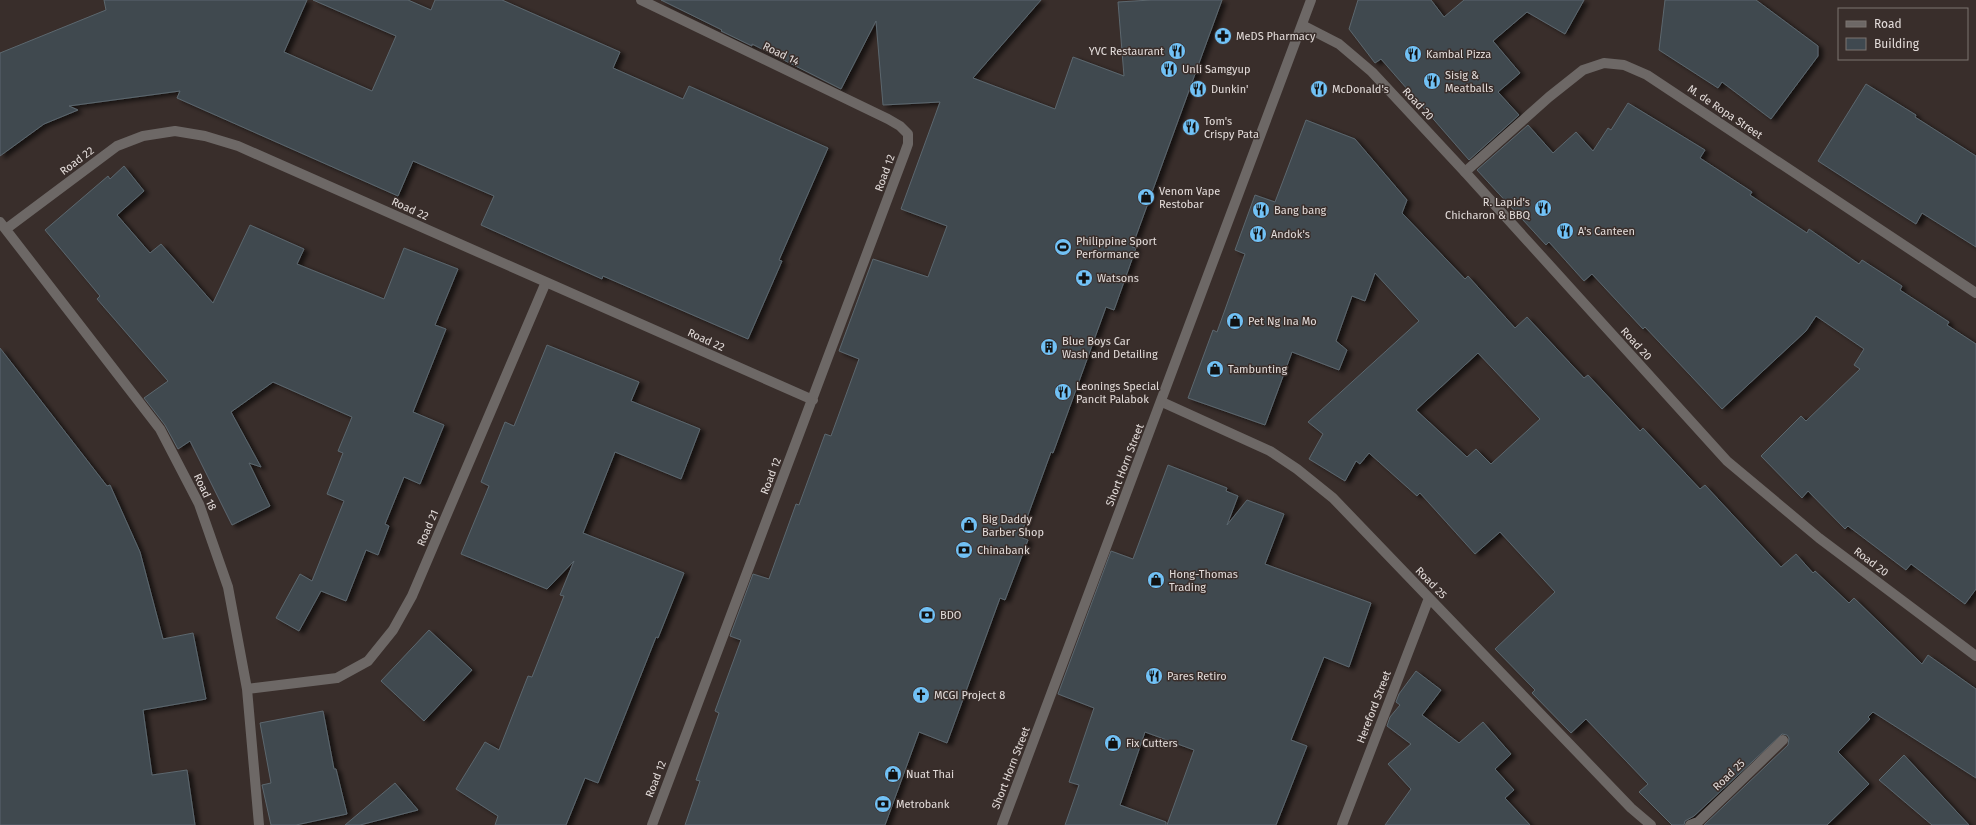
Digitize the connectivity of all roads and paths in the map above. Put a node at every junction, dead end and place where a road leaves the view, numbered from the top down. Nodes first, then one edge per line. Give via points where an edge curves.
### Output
1 (642, 0) edge
2 (1311, 0) edge
3 (1302, 24) junction
4 (908, 134) joint
5 (1465, 172) junction
6 (3, 226) edge
7 (546, 282) junction
8 (1976, 293) edge
9 (813, 400) junction
10 (1162, 402) junction
11 (1429, 598) junction
12 (1976, 656) edge
13 (247, 689) junction
14 (1783, 740) dead end
15 (259, 825) edge
16 (652, 825) edge
17 (1002, 825) edge
18 (1342, 825) edge
19 (1651, 825) edge
20 (1690, 825) edge

1 - 4 street, Road 14 via 888,119
2 - 3 street, Short Horn Street
3 - 5 street, Road 20 via 1338,44 1372,72
3 - 10 street, Short Horn Street
4 - 9 street, Road 12 via 908,144
5 - 8 street, M. de Ropa Street via 1583,70 1604,63 1624,65 1647,75
5 - 12 street, Road 20 via 1727,461 1819,538
6 - 7 street, Road 22 via 117,146 143,136 175,132 206,136 238,146
6 - 13 street, Road 18 via 160,429 199,504 228,587
7 - 9 street, Road 22
7 - 13 street, Road 21 via 412,596 393,630 368,661 337,678
9 - 16 street, Road 12
10 - 11 street, Road 25 via 1270,451 1297,469 1333,498
10 - 17 street, Short Horn Street
11 - 18 street, Hereford Street
11 - 19 street, Road 25 via 1631,808
13 - 15 street, Road 18
14 - 20 street, Road 25 via 1698,822

